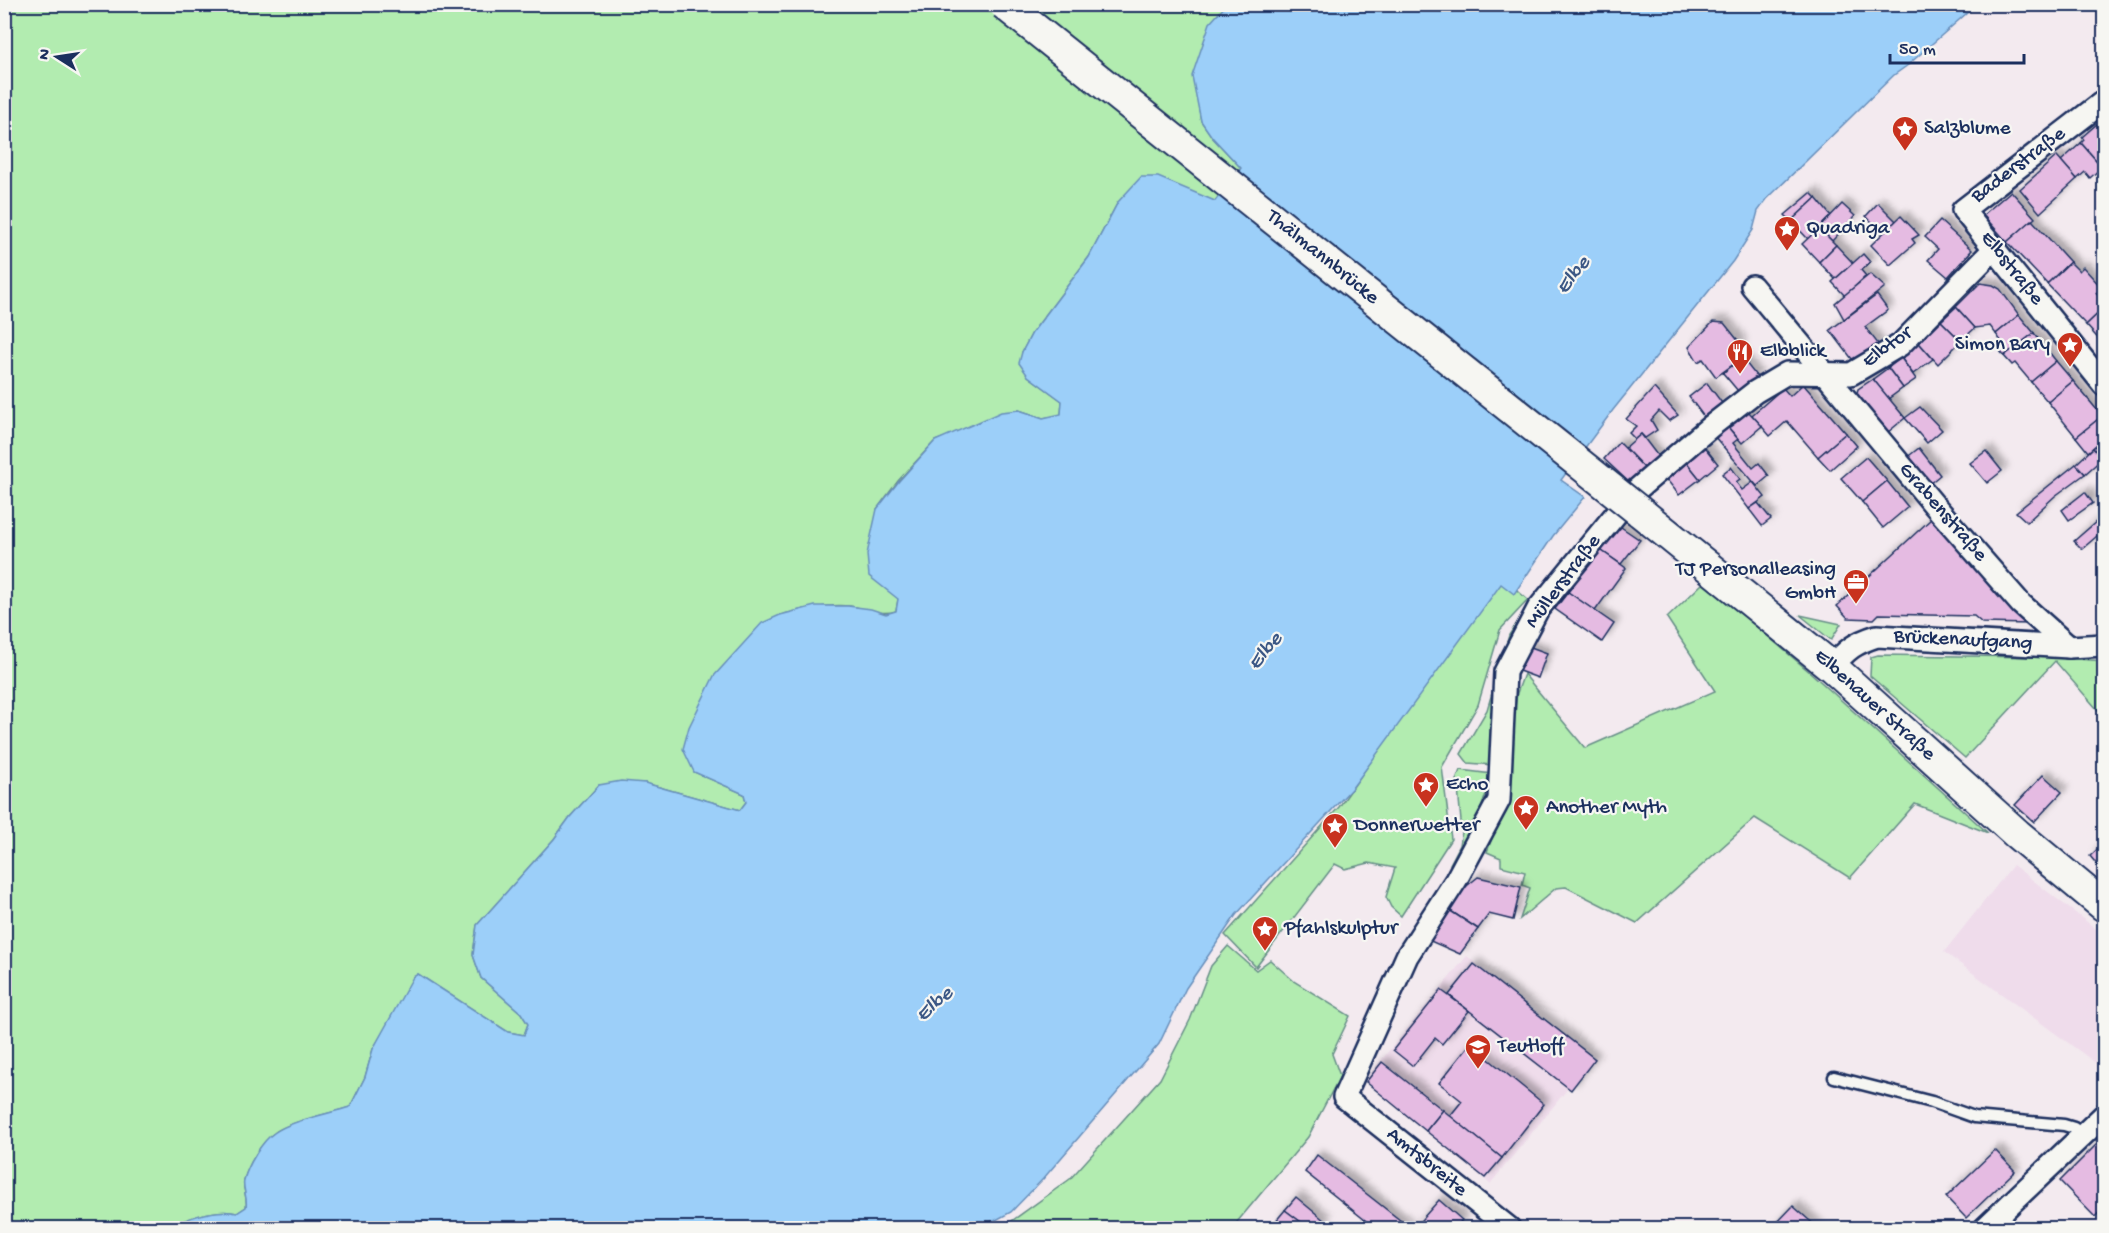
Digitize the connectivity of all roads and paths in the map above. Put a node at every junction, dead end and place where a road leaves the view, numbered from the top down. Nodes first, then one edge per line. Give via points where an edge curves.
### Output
1 (1004, 4) edge
2 (2104, 101) edge
3 (1962, 210) joint
4 (1995, 248) junction
5 (1752, 286) dead end
6 (1823, 372) junction
7 (2104, 385) edge
8 (1639, 511) joint
9 (2104, 645) edge
10 (2069, 646) junction
11 (1832, 667) junction
12 (2104, 906) edge
13 (1834, 1077) dead end
14 (1344, 1097) joint
15 (2104, 1115) edge
16 (2082, 1136) junction
17 (1509, 1228) edge
18 (1985, 1228) edge

1 - 8 street, Thälmannbrücke, bridge
2 - 3 street, Baderstraße
3 - 4 street, Elbstraße
4 - 6 street, Elbtor via 1900,345 1851,374
4 - 7 street, Elbstraße
5 - 6 street
6 - 10 street, Grabenstraße via 2022,604
6 - 14 street, Müllerstraße via 1787,373 1710,427 1634,492 1538,609 1505,672 1499,800 1456,880 1407,956
8 - 11 street, Elbenauer Straße
9 - 10 street, Brückenaufgang
10 - 11 street, Brückenaufgang via 1877,636 1846,650
11 - 12 street, Elbenauer Straße via 2017,834
13 - 16 lane via 1974,1117 2064,1125
14 - 17 street, Amtsbreite
15 - 16 street
16 - 18 street

